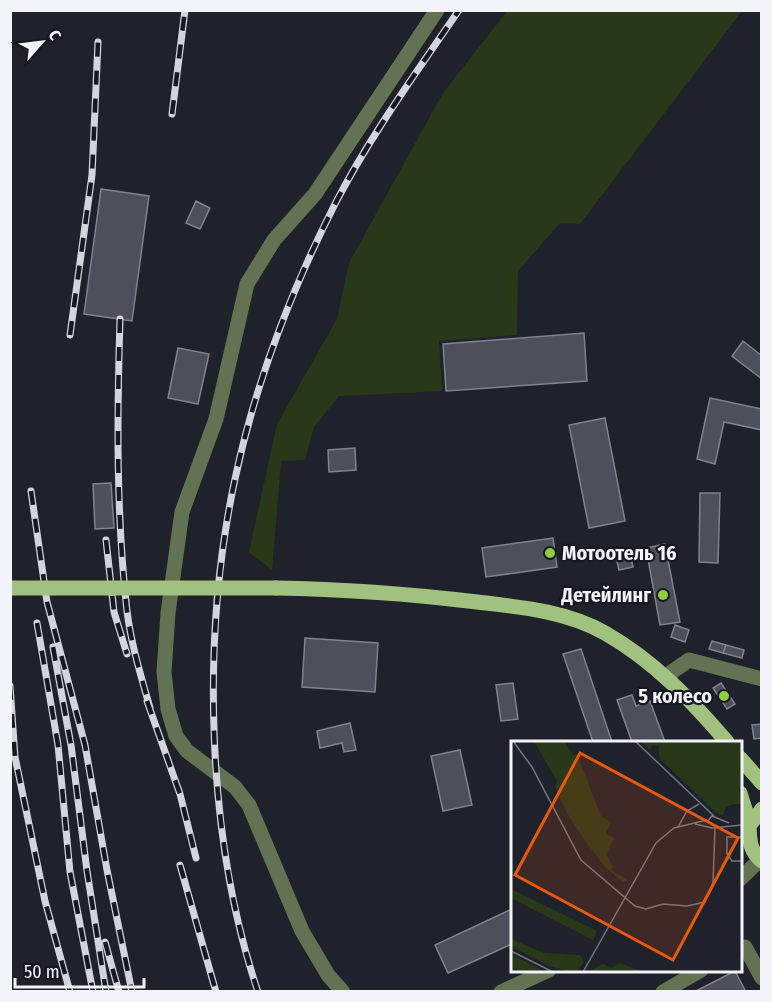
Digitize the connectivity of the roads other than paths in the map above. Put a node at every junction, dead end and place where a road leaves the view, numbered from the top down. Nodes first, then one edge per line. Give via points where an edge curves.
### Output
1 (438, 10) edge
2 (10, 588) edge
3 (666, 676) junction
4 (762, 679) edge
5 (724, 740) edge
6 (742, 759) edge
7 (762, 783) edge
8 (742, 797) edge
9 (762, 809) edge
10 (749, 826) junction
11 (761, 860) edge
12 (742, 878) edge
13 (742, 949) edge
14 (545, 972) edge
15 (698, 972) edge
16 (762, 978) edge
17 (343, 992) edge
18 (501, 992) edge
19 (663, 992) edge

1 - 17 street via 315,194 274,240 247,284 216,419 182,512 168,613 164,672 176,736 187,751 235,787 249,805 302,931
2 - 3 main road, bridge via 383,592 530,608 604,632
3 - 4 street via 689,660
3 - 5 main road
6 - 7 main road
8 - 10 main road
9 - 10 main road
10 - 11 main road via 752,850
11 - 12 street
13 - 16 street via 745,947
14 - 18 street
15 - 19 street

